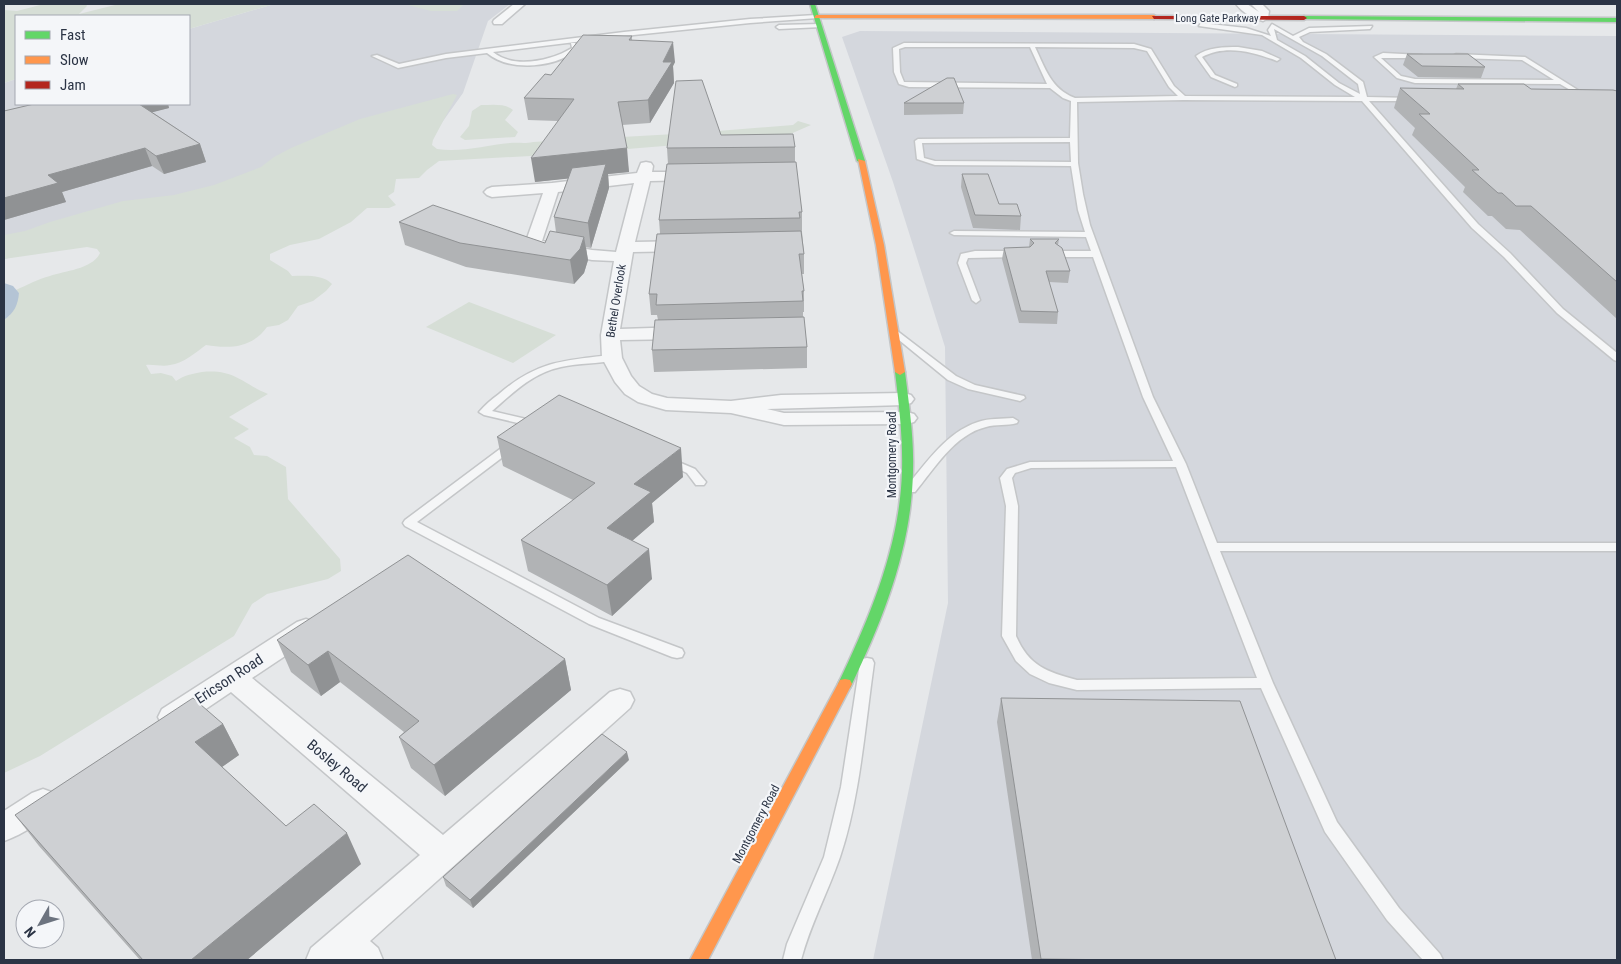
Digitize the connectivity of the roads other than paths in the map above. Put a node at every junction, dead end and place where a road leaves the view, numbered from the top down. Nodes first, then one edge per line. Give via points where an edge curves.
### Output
1 (520, 4) edge
2 (812, 4) edge
3 (1241, 4) edge
4 (1256, 4) edge
5 (1615, 21) edge
6 (498, 22) dead end
7 (818, 22) junction
8 (1232, 22) junction
9 (1263, 22) junction
10 (1313, 22) junction
11 (1201, 25) junction
12 (872, 26) junction
13 (690, 27) junction
14 (774, 27) dead end
15 (1370, 27) junction
16 (747, 28) dead end
17 (853, 30) dead end
18 (1275, 39) junction
19 (571, 40) junction
20 (1301, 43) junction
21 (1032, 46) junction
22 (489, 50) junction
23 (375, 56) dead end
24 (1429, 56) edge
25 (1448, 56) edge
26 (1277, 59) dead end
27 (1450, 82) junction
28 (1563, 82) junction
29 (1235, 85) dead end
30 (1051, 86) junction
31 (1458, 88) edge
32 (854, 91) dead end
33 (842, 94) junction
34 (1182, 98) junction
35 (1364, 99) junction
36 (1414, 99) edge
37 (1074, 100) junction
38 (1578, 100) edge
39 (1072, 140) junction
40 (1075, 164) junction
41 (645, 171) junction
42 (712, 176) edge
43 (552, 188) junction
44 (492, 192) dead end
45 (954, 233) dead end
46 (1090, 236) junction
47 (704, 246) edge
48 (624, 252) junction
49 (1027, 254) edge
50 (1059, 254) edge
51 (1097, 254) junction
52 (976, 300) dead end
53 (894, 330) junction
54 (699, 333) edge
55 (610, 335) junction
56 (612, 358) junction
57 (1617, 358) edge
58 (1020, 398) dead end
59 (905, 409) junction
60 (1014, 421) dead end
61 (655, 454) edge
62 (1180, 464) junction
63 (700, 482) dead end
64 (907, 494) junction
65 (1212, 547) junction
66 (1617, 547) edge
67 (330, 613) edge
68 (872, 623) junction
69 (677, 653) dead end
70 (232, 678) junction
71 (1266, 683) junction
72 (620, 700) dead end
73 (150, 731) edge
74 (61, 790) edge
75 (4, 827) edge
76 (443, 855) junction
77 (345, 954) edge
78 (699, 960) edge
79 (792, 960) edge
80 (1434, 960) edge

1 - 6 street
2 - 7 street, Montgomery Road
3 - 9 street
4 - 9 street via 1264,11
5 - 10 street, Long Gate Parkway
5 - 15 street, Long Gate Parkway
7 - 8 street, Long Gate Parkway via 1008,16
7 - 12 street, Long Gate Parkway
7 - 13 lane
7 - 14 lane
7 - 33 street, Montgomery Road
8 - 9 street
8 - 9 street, Long Gate Parkway
8 - 11 street, Long Gate Parkway
9 - 10 street, Long Gate Parkway
9 - 10 street
9 - 18 lane
9 - 20 lane
10 - 15 street, Long Gate Parkway
11 - 12 street, Long Gate Parkway
11 - 18 lane via 1257,32
12 - 17 street
13 - 16 lane
13 - 19 lane
15 - 20 lane via 1309,30 1296,36
18 - 35 lane via 1337,84
19 - 22 lane
19 - 22 lane via 575,49 570,53 538,62 510,62 496,58
20 - 35 lane via 1324,55 1360,83
21 - 30 lane
21 - 30 lane via 904,45 896,48 897,72 901,83 909,85
21 - 34 lane via 1149,50
22 - 23 lane via 398,66
24 - 27 lane via 1377,57 1408,80
25 - 28 lane via 1523,58
26 - 29 lane via 1269,53 1248,50 1205,51 1199,56 1213,76
27 - 28 lane
27 - 31 lane
28 - 38 lane via 1592,101
30 - 37 lane via 1057,94
32 - 33 street
33 - 53 street, Montgomery Road via 866,180
34 - 35 lane
34 - 37 lane
35 - 36 lane
35 - 57 lane via 1475,226 1560,311
37 - 39 lane
39 - 40 lane
39 - 40 lane via 918,141 921,159 935,162
40 - 46 lane via 1080,204
41 - 42 street
41 - 43 street
41 - 48 street, Bethel Overlook
43 - 44 street
43 - 48 street via 526,242 592,255
45 - 46 lane
46 - 51 lane
47 - 48 street
48 - 55 street, Bethel Overlook
49 - 52 lane via 964,256 962,263
50 - 51 lane
51 - 62 lane via 1148,397
53 - 58 lane via 952,378 972,387
53 - 59 street, Montgomery Road
54 - 55 street
55 - 56 street, Bethel Overlook
56 - 59 street, Bethel Overlook via 632,390 666,404 731,407 784,419
56 - 69 lane via 551,366 532,374 484,412 542,424 409,523 594,621
59 - 64 street, Montgomery Road
60 - 64 lane via 983,424 954,439
61 - 63 lane via 691,471
62 - 65 lane
62 - 71 lane via 1030,465 1011,471 1006,478 1012,506 1009,636 1014,651 1025,664 1051,679 1077,685
64 - 68 street, Montgomery Road via 892,568
65 - 66 lane
65 - 71 lane
67 - 70 street, Ericson Road
68 - 78 street, Montgomery Road via 835,705
68 - 79 lane via 849,787 832,857
70 - 73 street, Ericson Road
70 - 76 street, Bosley Road
71 - 80 lane via 1331,827 1393,914
72 - 76 street
74 - 75 street
76 - 77 street

